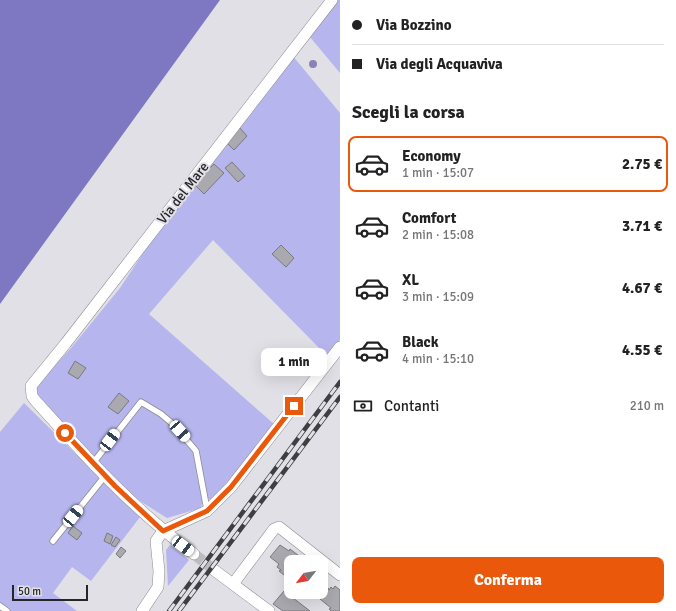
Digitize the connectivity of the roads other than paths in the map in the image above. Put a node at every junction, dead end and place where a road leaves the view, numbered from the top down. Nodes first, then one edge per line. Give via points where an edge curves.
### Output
1 (332, 0) edge
2 (340, 347) edge
3 (93, 463) junction
4 (105, 476) junction
5 (207, 511) junction
6 (163, 531) junction
7 (53, 541) dead end
8 (194, 554) tunnel mouth
9 (214, 570) tunnel mouth
10 (340, 575) edge
11 (233, 584) junction
12 (0, 606) edge
13 (7, 611) edge
14 (142, 611) edge
15 (269, 611) edge

1 - 3 street, Via del Mare via 32,384 34,400
2 - 5 street via 231,487
3 - 4 street
3 - 5 lane via 141,402 174,425 196,451
4 - 6 street
4 - 7 lane
5 - 6 street
6 - 8 street
6 - 14 street via 156,541 158,587
9 - 11 street
10 - 11 street via 279,527 274,529
11 - 15 street
12 - 13 lane

